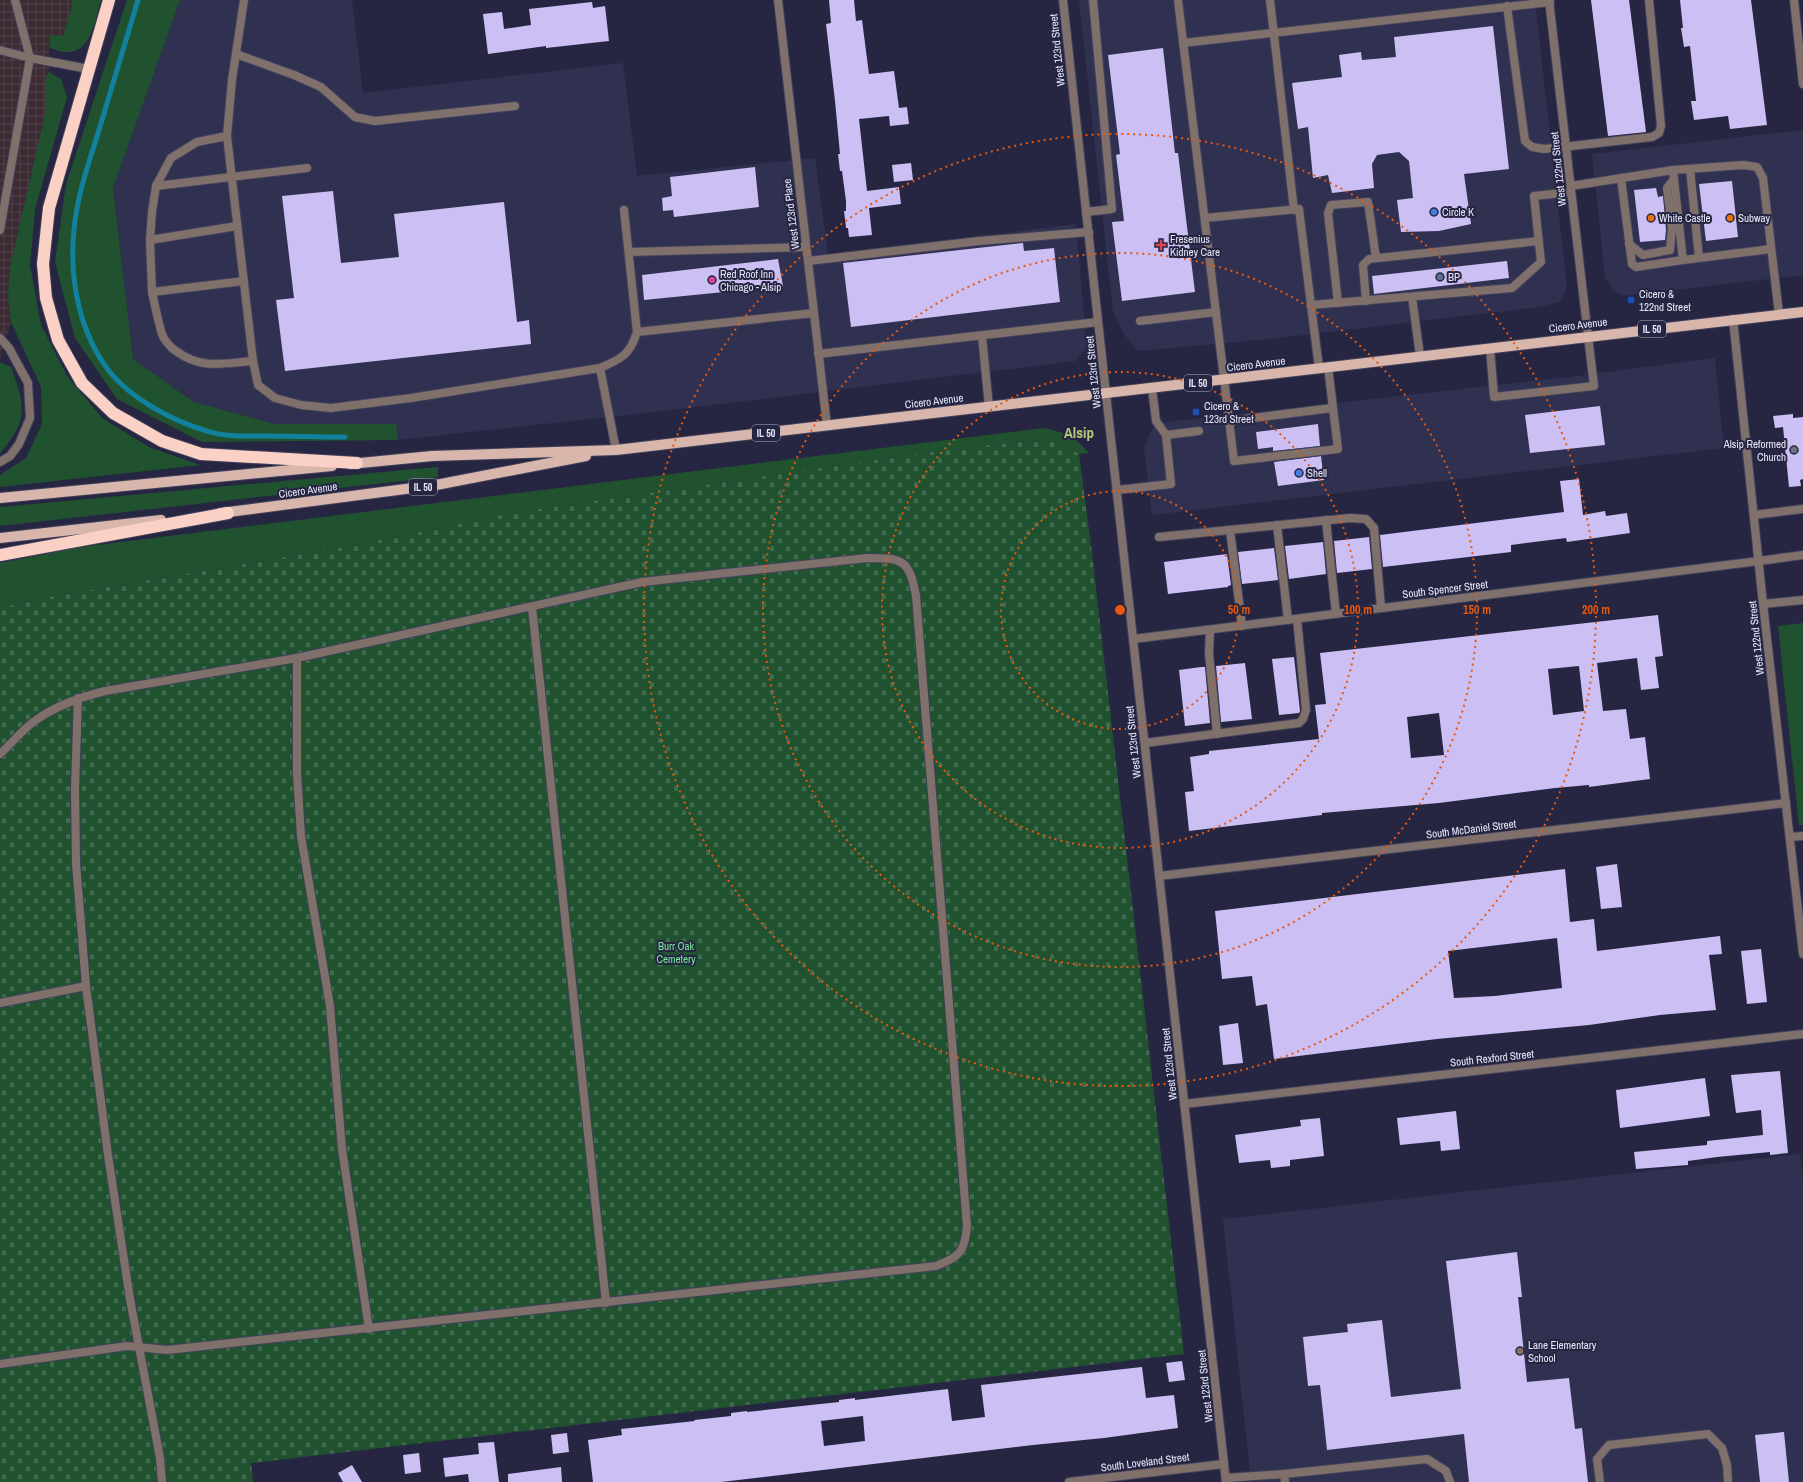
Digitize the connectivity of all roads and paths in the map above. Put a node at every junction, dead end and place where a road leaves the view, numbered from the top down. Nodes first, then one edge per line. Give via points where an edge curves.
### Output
1 (15, 0) edge
2 (109, 0) edge
3 (244, 0) edge
4 (778, 0) edge
5 (1063, 0) edge
6 (1093, 0) edge
7 (1178, 0) edge
8 (1270, 0) edge
9 (1649, 0) edge
10 (1794, 0) edge
11 (1549, 1) edge
12 (1503, 5) edge
13 (1274, 33) junction
14 (1183, 43) junction
15 (0, 50) edge
16 (236, 54) junction
17 (30, 58) junction
18 (89, 69) junction
19 (1803, 84) edge
20 (515, 106) dead end
21 (227, 136) junction
22 (1566, 147) junction
23 (307, 168) dead end
24 (1690, 169) junction
25 (1673, 170) junction
26 (232, 178) junction
27 (1621, 178) junction
28 (1674, 179) junction
29 (156, 186) junction
30 (1571, 189) junction
31 (624, 210) dead end
32 (1294, 210) junction
33 (1086, 212) junction
34 (1205, 218) junction
35 (237, 226) junction
36 (0, 230) edge
37 (1089, 232) junction
38 (150, 240) junction
39 (1539, 241) junction
40 (1629, 244) junction
41 (806, 247) junction
42 (1771, 249) junction
43 (629, 252) junction
44 (1376, 258) junction
45 (1699, 258) junction
46 (1683, 260) junction
47 (808, 261) junction
48 (244, 280) junction
49 (152, 292) junction
50 (1412, 297) junction
51 (1366, 301) junction
52 (1338, 303) junction
53 (1311, 305) junction
54 (1216, 312) junction
55 (1803, 312) edge
56 (814, 313) junction
57 (1779, 314) junction
58 (1733, 319) junction
59 (1140, 321) dead end
60 (1098, 322) junction
61 (637, 332) junction
62 (982, 336) junction
63 (1588, 336) junction
64 (0, 338) edge
65 (1490, 348) junction
66 (818, 354) junction
67 (1420, 356) junction
68 (253, 360) junction
69 (1323, 367) junction
70 (600, 368) junction
71 (1225, 379) junction
72 (1152, 388) junction
73 (1106, 394) junction
74 (989, 407) junction
75 (1332, 408) junction
76 (1230, 421) junction
77 (827, 426) junction
78 (1199, 431) dead end
79 (1166, 435) junction
80 (616, 450) junction
81 (0, 462) edge
82 (357, 463) junction
83 (1117, 490) junction
84 (0, 498) edge
85 (1803, 509) edge
86 (228, 513) junction
87 (1754, 515) junction
88 (1326, 520) junction
89 (1277, 525) junction
90 (1230, 530) junction
91 (1158, 537) dead end
92 (0, 538) edge
93 (0, 555) edge
94 (1803, 555) edge
95 (1759, 561) junction
96 (1803, 600) edge
97 (1763, 604) junction
98 (532, 608) junction
99 (1381, 608) junction
100 (1336, 614) junction
101 (1297, 619) junction
102 (1288, 620) junction
103 (1242, 626) junction
104 (1210, 630) junction
105 (1133, 639) junction
106 (297, 658) junction
107 (78, 698) junction
108 (1217, 734) junction
109 (1145, 743) junction
110 (0, 754) edge
111 (1786, 803) junction
112 (1803, 836) edge
113 (1790, 837) junction
114 (1159, 876) junction
115 (1803, 954) edge
116 (86, 986) junction
117 (0, 1003) edge
118 (1803, 1034) edge
119 (1184, 1104) junction
120 (606, 1303) junction
121 (368, 1329) junction
122 (138, 1346) junction
123 (0, 1364) edge
124 (1224, 1464) junction
125 (1284, 1478) edge
126 (1226, 1480) edge
127 (162, 1482) edge
128 (1069, 1482) edge
129 (1450, 1482) edge
130 (1600, 1482) edge
131 (1728, 1482) edge

1 - 17 street
2 - 18 highway
3 - 16 street
4 - 41 street, West 123rd Place
5 - 33 street, West 123rd Street
6 - 33 street via 1112,209
7 - 14 street
8 - 13 street
9 - 22 street via 1661,126 1659,133 1652,137
10 - 19 street
11 - 12 street
11 - 22 street, West 122nd Street
12 - 13 street
12 - 22 street via 1525,140 1532,147
13 - 14 street
13 - 32 street
14 - 34 street
15 - 17 street
16 - 20 street via 321,87 355,117 375,121
16 - 21 street
17 - 18 street
17 - 36 street
18 - 82 highway via 49,208 43,264 46,298 58,340 82,383 113,413 162,441 201,454
21 - 26 street
21 - 29 street via 197,142 171,158
22 - 30 street, West 122nd Street
23 - 26 street
24 - 25 street
24 - 42 street via 1743,165 1757,167 1762,178
24 - 45 street
25 - 27 street
25 - 28 street
26 - 29 street
26 - 35 street
27 - 30 street
27 - 40 street
28 - 40 street via 1667,188 1672,228 1670,250 1643,255
28 - 46 street
29 - 38 street
30 - 39 street via 1534,196
30 - 63 street, West 122nd Street
31 - 43 street
32 - 34 street
32 - 53 street via 1300,209
33 - 37 street, West 123rd Street
34 - 54 street
35 - 38 street
35 - 48 street
37 - 47 street via 979,240
37 - 60 street, West 123rd Street
38 - 49 street
39 - 44 street
39 - 50 street via 1542,262 1512,288
40 - 46 street via 1630,260 1636,267
41 - 43 street
41 - 47 street, West 123rd Place
42 - 45 street
42 - 57 street
43 - 61 street
44 - 51 street via 1369,259 1363,265
44 - 52 street via 1368,202 1331,206 1328,213
45 - 46 street
47 - 56 street, West 123rd Place
48 - 49 street
48 - 68 street
49 - 68 street via 162,336 172,349 182,356 197,363 211,364
50 - 51 street
50 - 67 street
51 - 52 street
52 - 53 street
53 - 69 street
54 - 59 street
54 - 71 street
55 - 57 main road, Cicero Avenue / IL 50
56 - 61 street
56 - 66 street, West 123rd Place
57 - 58 main road, Cicero Avenue / IL 50
58 - 63 main road, Cicero Avenue / IL 50
58 - 87 street, West 122nd Street
60 - 62 street
60 - 73 street, West 123rd Street
61 - 70 street via 634,342 621,359
62 - 66 street
62 - 74 street
63 - 65 main road, Cicero Avenue / IL 50
63 - 65 street, West 122nd Street via 1594,386 1494,397
64 - 81 street via 9,348 28,383 30,418 19,444 10,456
65 - 67 main road, Cicero Avenue / IL 50
66 - 77 street, West 123rd Place
67 - 69 main road, Cicero Avenue / IL 50
68 - 70 street via 258,385 275,398 331,408
69 - 71 main road, Cicero Avenue / IL 50
69 - 75 street
70 - 80 street
71 - 72 main road, Cicero Avenue / IL 50
71 - 76 street
72 - 73 main road, Cicero Avenue / IL 50
72 - 79 street via 1156,422
73 - 74 main road, Cicero Avenue / IL 50
73 - 83 street, West 123rd Street
74 - 77 main road, Cicero Avenue / IL 50
75 - 76 street
75 - 76 street via 1338,449 1234,461
77 - 80 main road, Cicero Avenue / IL 50
78 - 79 street
79 - 83 street via 1171,484
80 - 82 main road, Cicero Avenue / IL 50 via 432,456
80 - 86 main road, Cicero Avenue / IL 50 via 436,485
82 - 84 main road, Cicero Avenue / IL 50
83 - 105 street, West 123rd Street
85 - 87 street
86 - 92 main road, Cicero Avenue / IL 50
86 - 93 highway
87 - 95 street, West 122nd Street
88 - 89 street
88 - 99 street via 1366,519 1374,528
88 - 100 street
89 - 90 street
89 - 102 street
90 - 91 street
90 - 103 street
94 - 95 street, South Spencer Street
95 - 97 street, West 122nd Street
95 - 99 street, South Spencer Street
96 - 97 street
97 - 111 street, West 122nd Street
98 - 106 street
98 - 120 street
98 - 120 street via 642,582 867,558 896,560 908,567 916,596 967,1218 966,1243 950,1260 936,1266
99 - 100 street, South Spencer Street
100 - 101 street, South Spencer Street
101 - 102 street, South Spencer Street
101 - 108 street via 1306,710 1303,719 1290,726
102 - 103 street, South Spencer Street
103 - 104 street, South Spencer Street
104 - 105 street, South Spencer Street
104 - 108 street via 1209,654
105 - 109 street, West 123rd Street
106 - 107 street via 105,691
106 - 121 street via 297,766 301,836 330,1006 342,1149
107 - 110 street via 36,720
107 - 116 street via 76,863
108 - 109 street
109 - 114 street, West 123rd Street
111 - 113 street, West 122nd Street
111 - 114 street, South McDaniel Street
112 - 113 street
113 - 115 street, West 122nd Street
114 - 119 street, West 123rd Street
116 - 117 street
116 - 122 street via 108,1155
118 - 119 street, South Rexford Street
119 - 124 street, West 123rd Street
120 - 121 street
121 - 122 street via 167,1350
122 - 123 street
122 - 127 street via 159,1451
124 - 126 street, West 123rd Street
124 - 128 street, South Loveland Street
125 - 126 street
125 - 129 street via 1427,1459 1446,1471
130 - 131 street via 1597,1459 1609,1445 1708,1434 1722,1448

